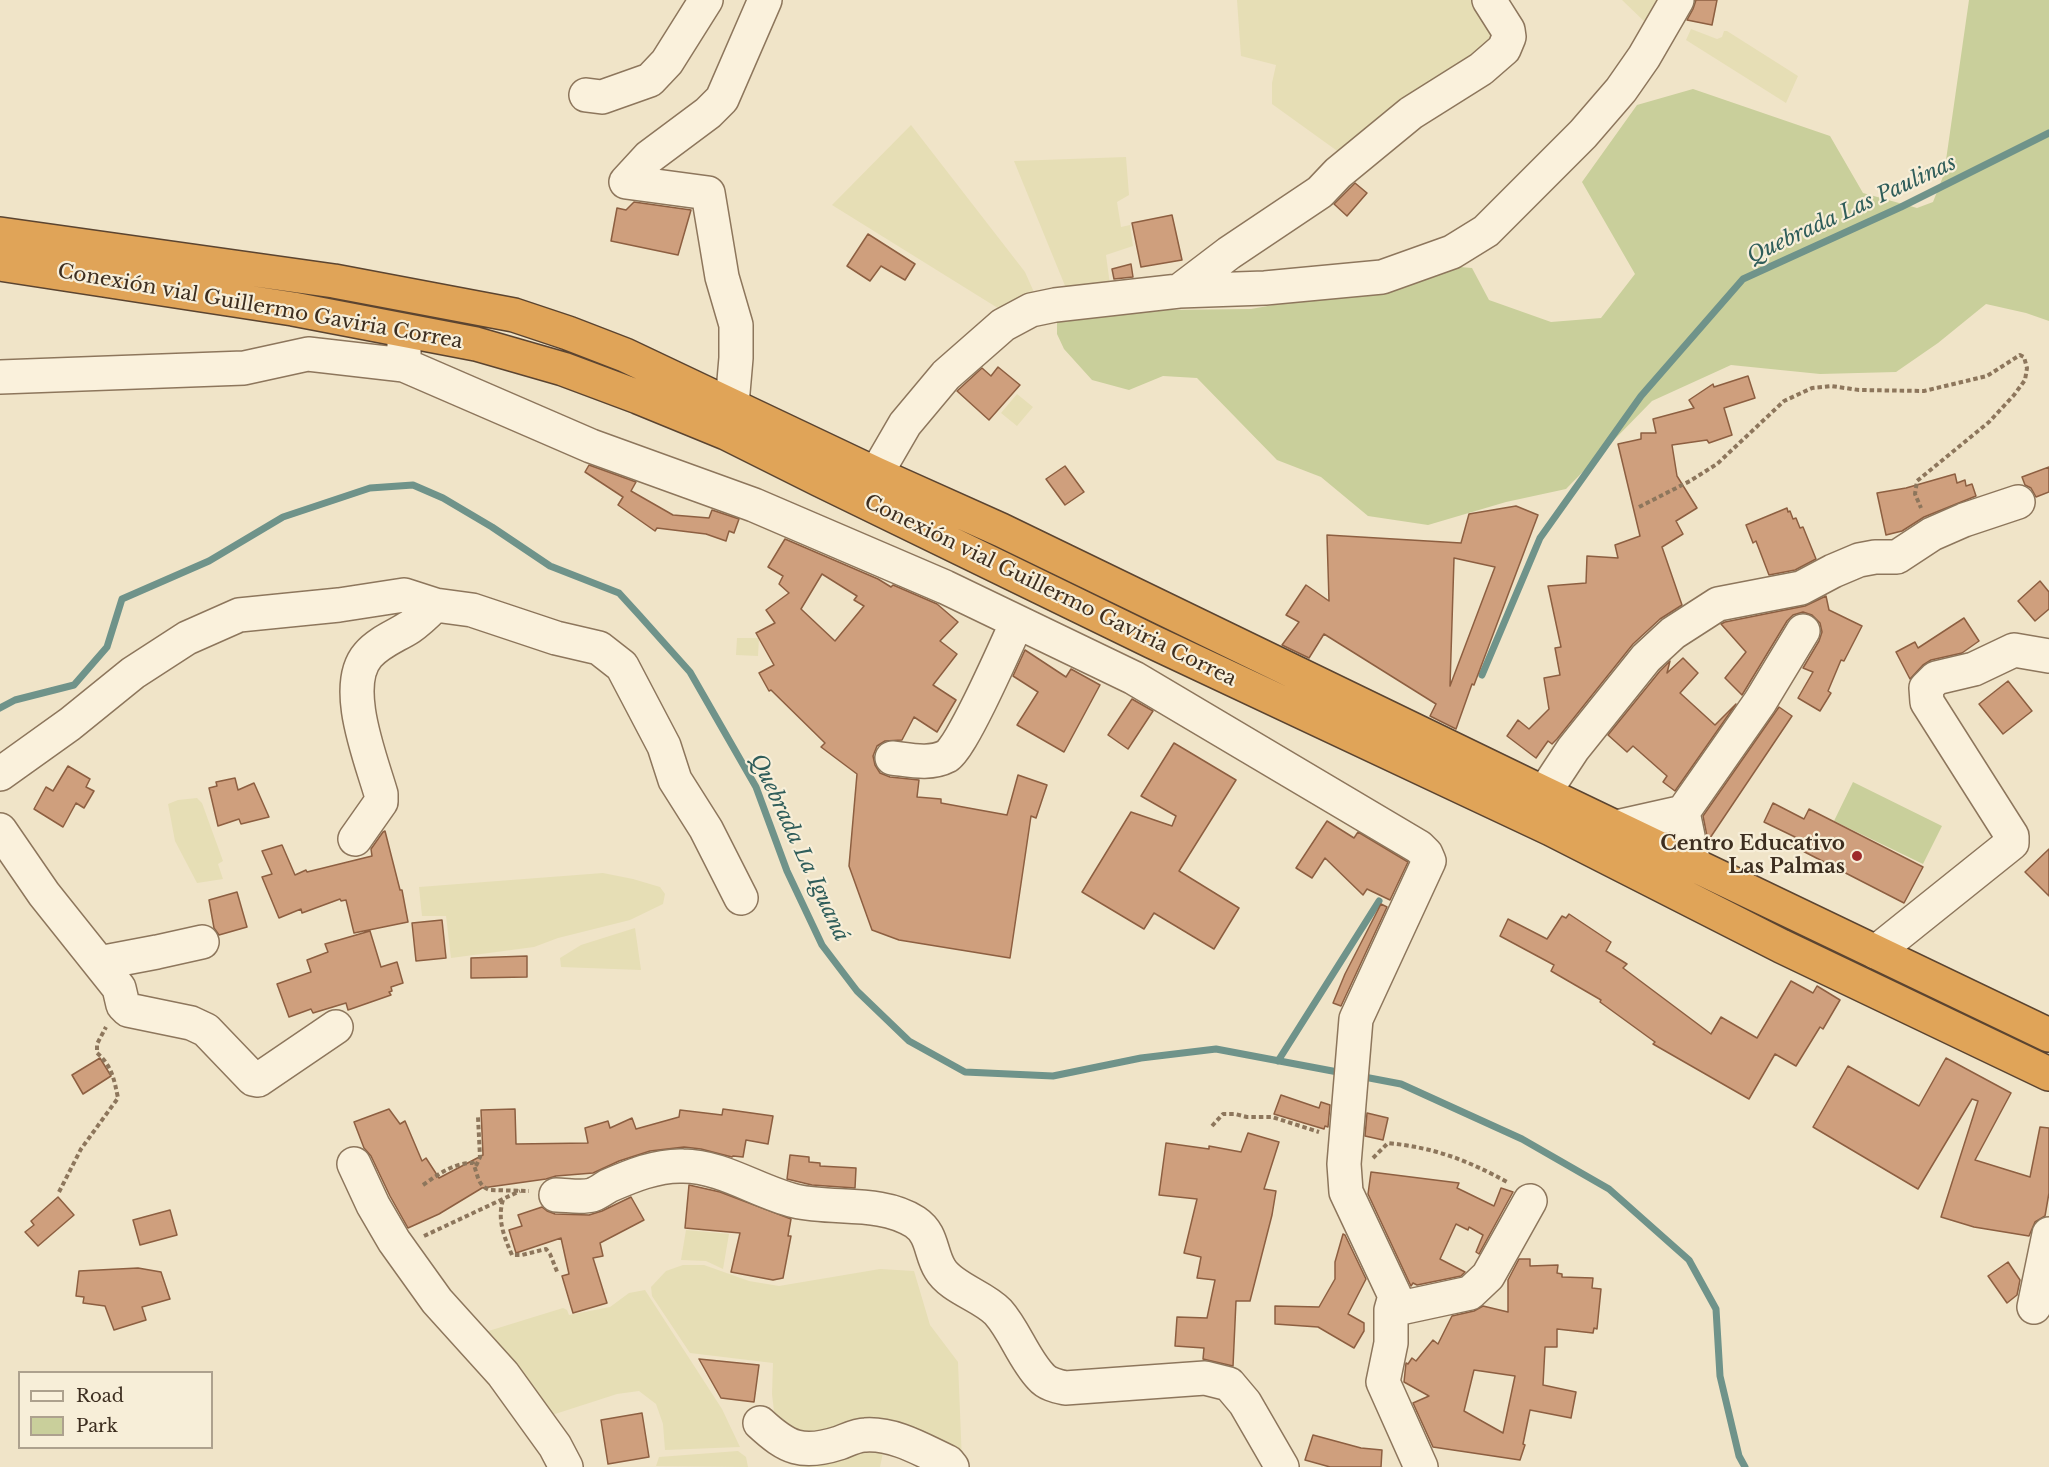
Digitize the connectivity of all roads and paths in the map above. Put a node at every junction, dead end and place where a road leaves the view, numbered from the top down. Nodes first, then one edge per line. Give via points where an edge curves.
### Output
1 (706, 0) edge
2 (765, 0) edge
3 (1489, 0) edge
4 (1677, 0) edge
5 (586, 95) dead end
6 (0, 234) edge
7 (0, 264) edge
8 (1179, 291) junction
9 (404, 331) junction
10 (404, 366) junction
11 (0, 377) edge
12 (732, 404) junction
13 (876, 474) junction
14 (2018, 502) dead end
15 (1639, 507) dead end
16 (1932, 534) junction
17 (435, 605) junction
18 (1017, 622) junction
19 (1803, 631) dead end
20 (2049, 656) edge
21 (892, 758) dead end
22 (0, 774) edge
23 (1544, 793) junction
24 (1683, 812) junction
25 (1616, 827) junction
26 (0, 830) edge
27 (355, 839) dead end
28 (1694, 865) junction
29 (741, 898) dead end
30 (202, 942) dead end
31 (1876, 952) junction
32 (99, 963) junction
33 (123, 1005) junction
34 (336, 1027) dead end
35 (2049, 1035) edge
36 (2049, 1074) edge
37 (478, 1117) dead end
38 (1212, 1126) dead end
39 (1354, 1154) junction
40 (354, 1164) dead end
41 (475, 1166) junction
42 (423, 1185) dead end
43 (521, 1190) junction
44 (59, 1192) dead end
45 (556, 1195) joint
46 (503, 1199) junction
47 (1530, 1201) joint
48 (2049, 1234) edge
49 (394, 1241) junction
50 (558, 1274) dead end
51 (2034, 1307) dead end
52 (1391, 1310) junction
53 (760, 1423) dead end
54 (566, 1467) edge
55 (952, 1467) edge
56 (1282, 1467) edge
57 (1421, 1467) edge

1 - 5 street via 668,62 650,80 602,97
2 - 12 street via 722,99 649,157 626,182 708,193 722,277 736,325
3 - 8 street via 1508,30 1504,49 1481,69 1411,113 1320,192
4 - 8 street via 1621,90 1583,134 1486,231 1452,252 1382,277
6 - 12 highway, Conexión vial Guillermo Gaviria Correa via 334,281 514,315 625,355
7 - 9 highway, Conexión vial Guillermo Gaviria Correa via 293,309
8 - 13 street via 1055,305 1031,310 1003,325 946,375 905,424
9 - 10 street
9 - 36 highway, Conexión vial Guillermo Gaviria Correa via 476,344 563,369 726,433 1153,642 1551,829 1781,946
10 - 11 street via 308,354 244,368
10 - 18 street via 591,446 754,505
12 - 13 highway, Conexión vial Guillermo Gaviria Correa
13 - 23 highway, Conexión vial Guillermo Gaviria Correa via 1001,530
14 - 16 street
15 - 16 path via 1717,464 1784,401 1812,388 1924,391 1987,376 2020,355 2025,357 2025,380 2014,395 1989,422 1917,482 1915,494
16 - 23 street via 1897,557 1859,560 1801,588 1718,604 1673,633 1646,658 1573,749
17 - 22 street via 404,595 239,615 188,638 133,673
17 - 27 street via 367,656 358,675 357,708 381,802
17 - 29 street via 472,610 598,648 622,666 664,746 675,780 706,829
18 - 21 street via 948,756 927,762
18 - 39 street via 1134,678 1426,854 1429,861 1356,1019
19 - 24 street via 1760,702
20 - 31 street via 2014,650 1974,669 1936,678 1926,688 1927,702 2012,836 2012,843
23 - 25 highway, Conexión vial Guillermo Gaviria Correa
24 - 25 street
24 - 28 street
25 - 28 highway, Conexión vial Guillermo Gaviria Correa
26 - 32 street
28 - 31 highway, Conexión vial Guillermo Gaviria Correa
30 - 32 street
31 - 35 highway, Conexión vial Guillermo Gaviria Correa
32 - 33 street via 119,988
33 - 34 street via 128,1010 191,1023 206,1030 258,1080
33 - 44 path via 97,1044 97,1053 114,1077 118,1098 81,1149
37 - 41 path via 480,1157
38 - 39 path via 1223,1114 1272,1117 1318,1132
39 - 47 path via 1388,1143 1418,1146 1484,1169 1521,1190
39 - 52 street via 1346,1192 1395,1296
40 - 49 street
41 - 42 path via 462,1163
41 - 43 path via 484,1188
43 - 45 path
43 - 46 path
45 - 56 street via 593,1194 634,1175 682,1166 708,1169 796,1201 889,1210 915,1222 925,1232 939,1269 947,1278 999,1313 1041,1378 1065,1388 1205,1378 1229,1384 1245,1403
46 - 49 path via 430,1234
46 - 50 path via 499,1211 501,1227 512,1255 546,1249
47 - 52 street via 1488,1276 1470,1293
48 - 51 street
49 - 54 street via 436,1301 503,1374
52 - 57 street via 1391,1343 1383,1382
53 - 55 street via 779,1441 803,1449 822,1449 864,1435 891,1436

